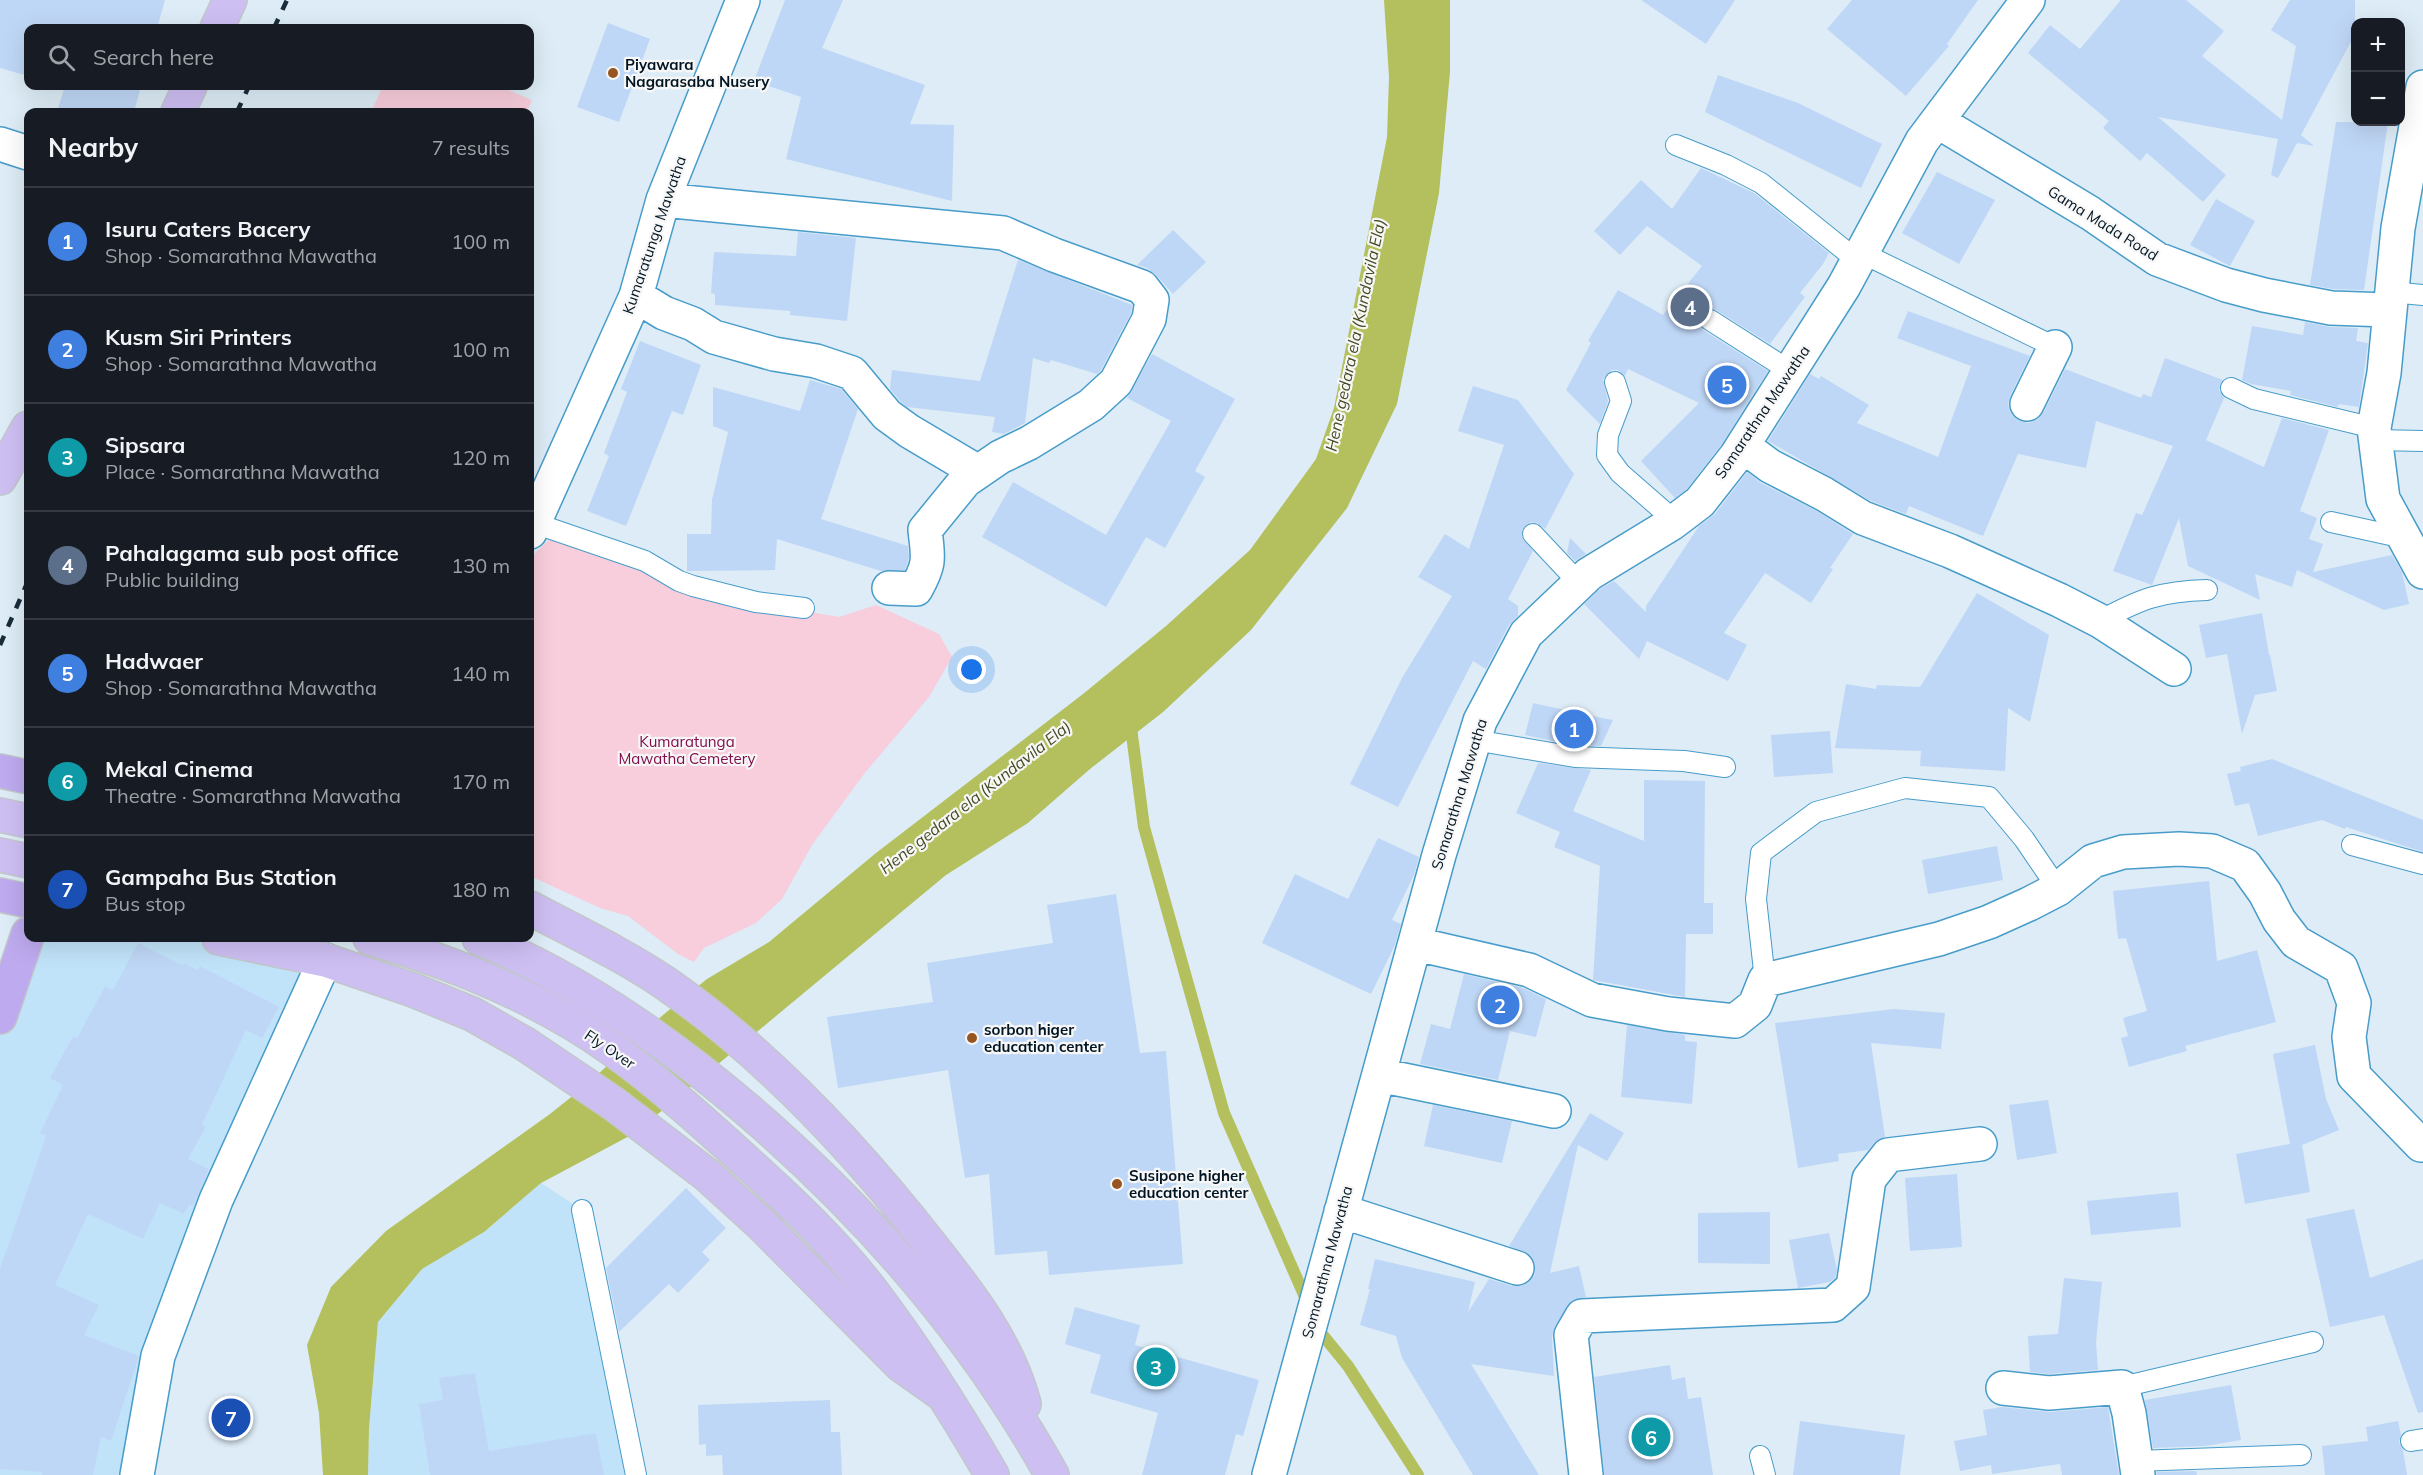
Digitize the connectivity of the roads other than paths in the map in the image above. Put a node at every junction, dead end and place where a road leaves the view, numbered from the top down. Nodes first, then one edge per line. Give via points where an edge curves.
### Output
1 (230, 0) edge
2 (743, 0) edge
3 (2028, 0) edge
4 (219, 24) edge
5 (2423, 87) edge
6 (188, 90) edge
7 (180, 108) edge
8 (1937, 121) junction
9 (0, 144) edge
10 (1676, 145) dead end
11 (24, 152) edge
12 (663, 200) junction
13 (1860, 257) junction
14 (2423, 295) edge
15 (636, 296) junction
16 (2390, 301) junction
17 (1710, 320) dead end
18 (2055, 347) joint
19 (1790, 371) junction
20 (1615, 382) dead end
21 (2231, 388) dead end
22 (2027, 404) dead end
23 (2374, 434) junction
24 (24, 435) edge
25 (2423, 441) edge
26 (1743, 446) junction
27 (978, 472) junction
28 (0, 478) edge
29 (1675, 521) junction
30 (2331, 522) dead end
31 (534, 523) edge
32 (534, 527) edge
33 (1533, 534) dead end
34 (2404, 538) junction
35 (2423, 572) edge
36 (1579, 583) junction
37 (889, 588) dead end
38 (2207, 590) dead end
39 (804, 608) dead end
40 (2100, 621) junction
41 (2174, 669) dead end
42 (1474, 740) junction
43 (1725, 768) dead end
44 (0, 771) edge
45 (24, 776) edge
46 (0, 815) edge
47 (24, 820) edge
48 (2352, 845) dead end
49 (0, 855) edge
50 (24, 860) edge
51 (2423, 864) edge
52 (2058, 889) junction
53 (0, 895) edge
54 (24, 900) edge
55 (534, 910) edge
56 (25, 942) edge
57 (238, 942) edge
58 (382, 942) edge
59 (489, 942) edge
60 (1416, 944) junction
61 (325, 960) junction
62 (1765, 980) junction
63 (0, 1017) edge
64 (1379, 1075) junction
65 (1554, 1111) dead end
66 (1980, 1144) dead end
67 (2422, 1150) edge
68 (582, 1210) dead end
69 (1341, 1211) junction
70 (1516, 1268) dead end
71 (2313, 1342) dead end
72 (2122, 1387) junction
73 (2003, 1388) dead end
74 (942, 1394) junction
75 (1036, 1445) junction
76 (2301, 1455) dead end
77 (2137, 1468) edge
78 (137, 1475) edge
79 (636, 1475) edge
80 (992, 1475) edge
81 (1052, 1475) edge
82 (1269, 1475) edge
83 (1586, 1475) edge

1 - 4 main road
2 - 12 street, Kumaratunga Mawatha
3 - 8 street, Somarathna Mawatha
5 - 16 street via 2398,228
6 - 7 main road
8 - 13 street, Somarathna Mawatha via 1922,141
8 - 16 street, Gama Mada Road via 2090,213 2157,259 2226,285 2331,308
9 - 11 street
10 - 13 lane via 1761,183
12 - 15 street, Kumaratunga Mawatha
12 - 27 street via 1003,233 1142,288 1152,300 1149,319 1116,382 1091,405
13 - 18 lane
13 - 19 street, Somarathna Mawatha
14 - 16 lane
15 - 27 street via 714,337 816,361 852,374 887,415
15 - 31 street, Kumaratunga Mawatha
16 - 23 street
17 - 19 lane
18 - 22 street
19 - 26 street, Somarathna Mawatha
20 - 29 lane via 1621,401 1608,435 1607,455 1620,473
21 - 23 lane via 2254,399 2284,404
23 - 25 lane
23 - 34 street via 2383,499
24 - 28 main road
26 - 29 street, Somarathna Mawatha via 1700,502
26 - 40 street via 1770,466 1863,519 1950,551
27 - 37 street via 965,481 925,530 929,557 916,589
29 - 36 street, Somarathna Mawatha
30 - 34 lane
32 - 39 lane via 575,535 645,561 679,581 701,588 756,602
33 - 36 lane
34 - 35 street
36 - 42 street, Somarathna Mawatha via 1526,634
38 - 40 lane via 2173,591 2132,603
40 - 41 street
42 - 43 lane via 1575,757 1684,761
42 - 60 street, Somarathna Mawatha
44 - 45 highway
46 - 47 main road
48 - 51 lane
49 - 50 main road
52 - 62 street via 1989,922 1939,939
52 - 62 lane via 2024,839 1989,798 1905,788 1816,812 1761,853 1756,899
52 - 67 street via 2093,861 2123,852 2212,851 2245,865 2296,942 2341,968 2354,1003 2349,1037 2354,1076
53 - 54 highway
55 - 75 main road via 663,982 710,1017 763,1062 870,1172 956,1276 996,1333 1019,1385
56 - 63 highway
57 - 61 main road
58 - 74 main road, Fly Over via 504,987 610,1047 659,1084 811,1222 870,1288
59 - 75 main road via 574,984 683,1058 734,1098 841,1195 947,1317
60 - 62 street via 1529,970 1592,1000 1735,1021 1755,1005
60 - 64 street, Somarathna Mawatha
61 - 74 main road via 472,1014 566,1071 707,1175 901,1365
61 - 78 street via 216,1200 162,1347
64 - 65 street
64 - 69 street, Somarathna Mawatha
66 - 83 street via 1888,1155 1869,1179 1853,1287 1833,1305 1582,1316 1570,1335
68 - 79 lane
69 - 70 street
69 - 82 street, Somarathna Mawatha
71 - 72 lane
72 - 73 street via 2049,1393
72 - 77 street
74 - 80 main road, Fly Over
75 - 81 main road
76 - 77 lane

